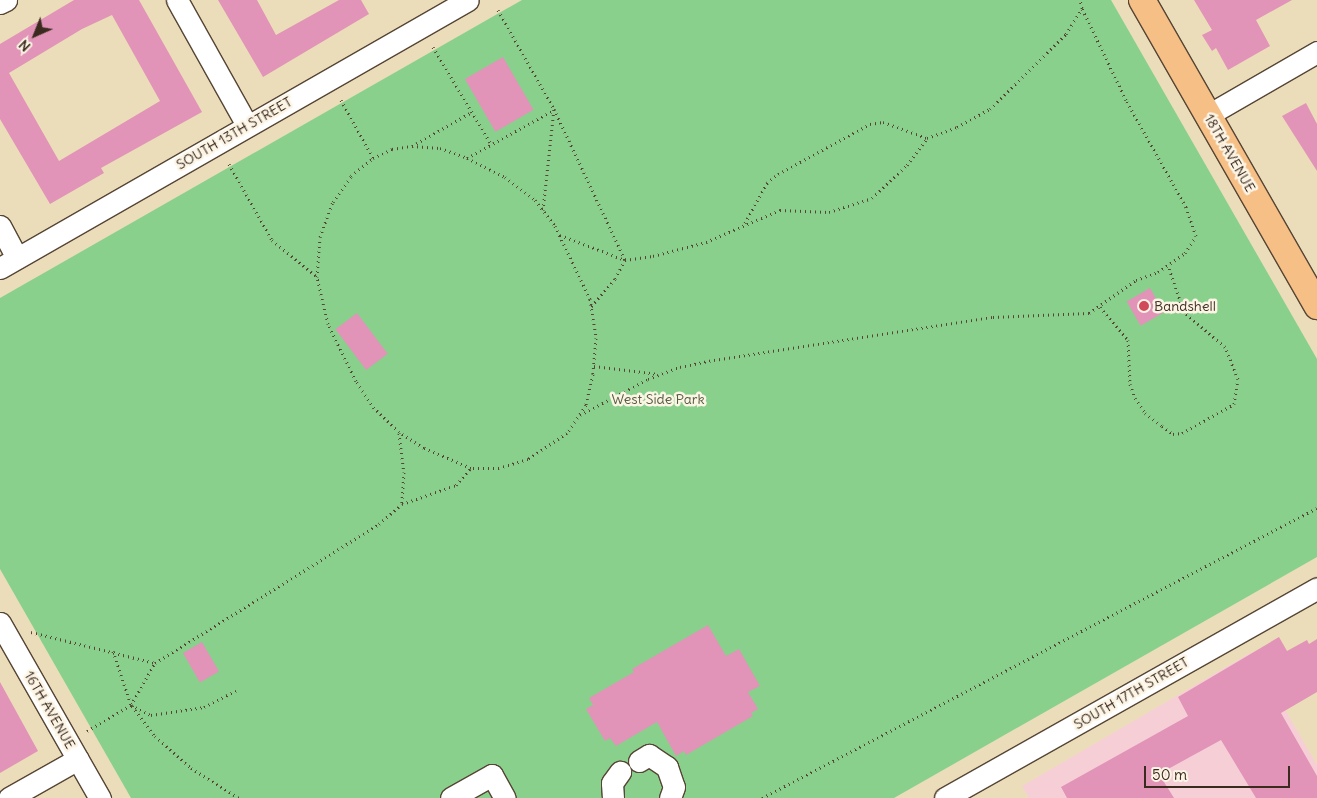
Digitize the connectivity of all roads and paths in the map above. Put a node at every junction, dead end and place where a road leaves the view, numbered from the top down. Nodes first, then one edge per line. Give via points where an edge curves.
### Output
1 (6, 0) edge
2 (177, 0) edge
3 (468, 0) edge
4 (1080, 0) edge
5 (1142, 0) edge
6 (0, 3) edge
7 (1082, 8) junction
8 (498, 10) dead end
9 (433, 47) dead end
10 (1317, 52) edge
11 (341, 100) dead end
12 (554, 109) junction
13 (470, 113) junction
14 (1208, 114) junction
15 (247, 125) junction
16 (927, 138) junction
17 (491, 144) junction
18 (412, 146) junction
19 (373, 158) junction
20 (467, 158) junction
21 (229, 164) dead end
22 (543, 210) junction
23 (745, 224) junction
24 (0, 226) edge
25 (560, 235) junction
26 (625, 260) junction
27 (9, 263) edge
28 (1168, 265) junction
29 (317, 277) junction
30 (1317, 306) edge
31 (591, 307) junction
32 (1100, 307) junction
33 (594, 366) junction
34 (662, 374) junction
35 (579, 416) junction
36 (399, 432) junction
37 (471, 468) junction
38 (402, 504) junction
39 (1317, 508) edge
40 (1317, 588) edge
41 (0, 623) edge
42 (31, 632) dead end
43 (113, 651) junction
44 (155, 663) junction
45 (236, 690) dead end
46 (131, 704) junction
47 (88, 731) dead end
48 (78, 759) junction
49 (639, 761) dead end
50 (620, 772) dead end
51 (9, 798) edge
52 (100, 798) edge
53 (239, 798) edge
54 (451, 798) edge
55 (505, 798) edge
56 (613, 798) edge
57 (670, 798) edge
58 (762, 798) edge
59 (945, 798) edge

1 - 6 street
2 - 15 street
3 - 15 street, SOUTH 13TH STREET
4 - 7 path
5 - 14 main road, 18TH AVENUE
7 - 16 path via 1066,34 990,109 958,128
7 - 28 path via 1126,100 1186,208 1196,236 1185,253
8 - 12 path
9 - 13 path
10 - 14 street
11 - 19 path
12 - 17 path
12 - 22 path
12 - 26 path
13 - 17 path
13 - 18 path
14 - 30 main road, 18TH AVENUE
15 - 27 street, SOUTH 13TH STREET
16 - 23 path via 907,165 872,198 828,212 780,210
16 - 23 path via 883,122 870,124 778,174 767,183
17 - 20 path
18 - 19 path via 392,149
18 - 20 path via 440,148
19 - 29 path via 351,176 333,202 320,237
20 - 22 path via 505,176
21 - 29 path via 272,240
22 - 25 path
23 - 26 path via 706,242
24 - 27 street
25 - 26 path
25 - 31 path
26 - 31 path via 615,279
28 - 32 path via 1136,280
28 - 32 path via 1184,312 1225,347 1238,380 1234,404 1182,433 1173,434 1145,413 1135,398 1130,384 1128,340
29 - 36 path via 328,324 344,361 374,408
31 - 33 path via 596,338
32 - 34 path via 1089,313 1068,316 993,317 734,357 680,367
33 - 34 path
33 - 35 path via 586,405
34 - 35 path
35 - 37 path via 567,433 528,459 499,468
36 - 37 path via 424,448
36 - 38 path via 404,472
37 - 38 path via 456,485
38 - 44 path via 379,524
39 - 58 path
40 - 59 street, SOUTH 17TH STREET
41 - 48 street, 16TH AVENUE
42 - 43 path
43 - 44 path
43 - 46 path
44 - 46 path
45 - 46 path via 204,707 169,714 151,715
46 - 47 path
46 - 53 path via 155,736 191,768
48 - 51 street
48 - 52 street, 16TH AVENUE
49 - 57 street via 649,755 667,767 674,787
50 - 56 street via 612,783
54 - 55 street via 492,775

